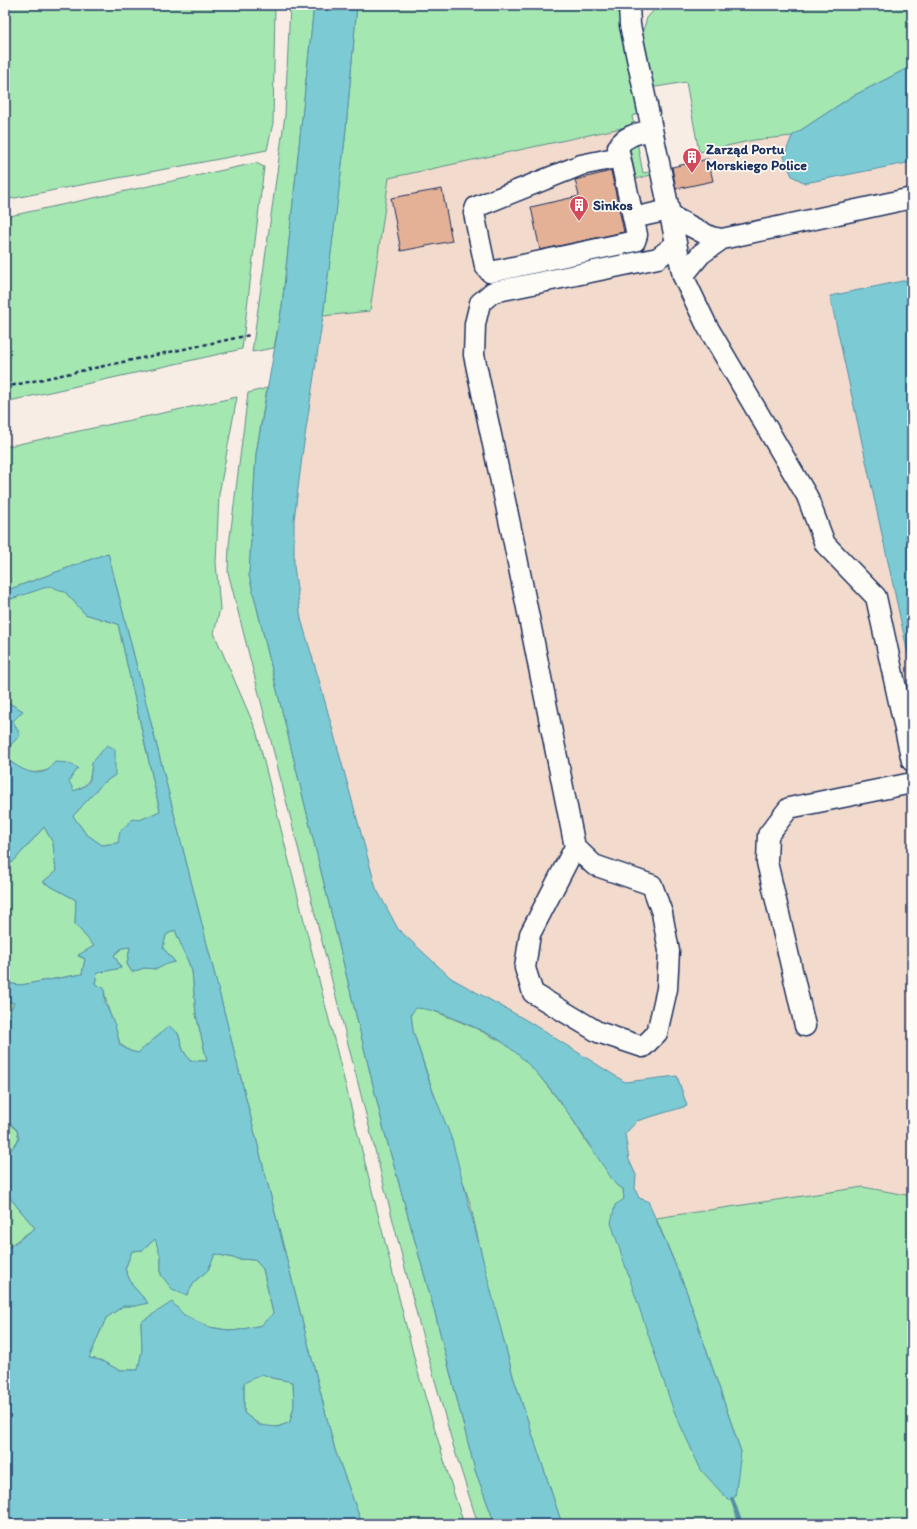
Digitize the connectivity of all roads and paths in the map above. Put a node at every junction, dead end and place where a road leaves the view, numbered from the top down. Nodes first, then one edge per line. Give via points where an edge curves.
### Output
1 (629, 5) edge
2 (652, 130) junction
3 (620, 157) junction
4 (912, 198) edge
5 (670, 213) junction
6 (633, 218) junction
7 (722, 239) junction
8 (676, 244) junction
9 (683, 276) junction
10 (250, 336) dead end
11 (5, 387) edge
12 (912, 761) edge
13 (912, 783) edge
14 (575, 847) junction
15 (805, 1026) dead end

1 - 2 lane via 630,26
2 - 3 lane via 628,137 621,142 618,147
2 - 5 lane
3 - 6 lane
3 - 6 lane via 581,165 476,207 474,213 485,266 490,272 635,241 637,235
4 - 7 lane
5 - 6 lane
5 - 7 lane via 710,237
5 - 8 lane
7 - 9 lane via 701,254
8 - 9 lane
8 - 14 lane via 658,258 493,292 480,303 475,324 474,355
9 - 12 lane via 707,326 807,496 825,544 876,597
10 - 11 path
13 - 15 lane via 789,808 768,835 767,862
14 - 14 lane via 594,865 652,885 662,913 669,951 667,989 657,1033 642,1046 598,1032 533,993 525,968 530,934

